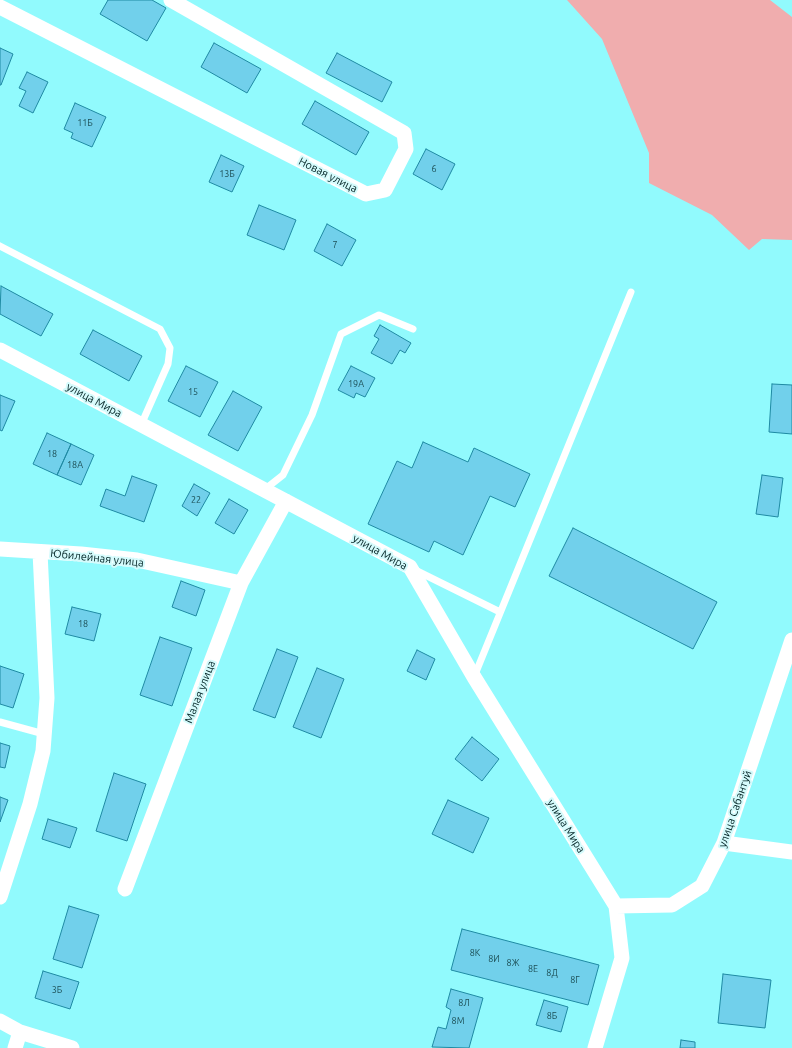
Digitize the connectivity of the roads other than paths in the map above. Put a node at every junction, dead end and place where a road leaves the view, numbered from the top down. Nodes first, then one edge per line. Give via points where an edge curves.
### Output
1 (171, 0) edge
2 (0, 7) edge
3 (0, 246) edge
4 (631, 292) dead end
5 (413, 329) dead end
6 (0, 350) edge
7 (141, 425) junction
8 (264, 490) junction
9 (286, 501) junction
10 (0, 549) edge
11 (40, 552) junction
12 (410, 567) junction
13 (241, 582) junction
14 (500, 612) junction
15 (792, 640) edge
16 (474, 678) junction
17 (0, 722) edge
18 (44, 734) junction
19 (724, 843) junction
20 (792, 852) edge
21 (125, 889) dead end
22 (1, 892) edge
23 (616, 906) junction
24 (0, 1021) edge
25 (20, 1032) junction
26 (15, 1048) edge
27 (72, 1048) edge
28 (595, 1048) edge

1 - 2 street, Новая улица via 404,134 406,149 385,190 366,194
3 - 7 lane via 160,329 170,348 168,364
4 - 14 lane
5 - 8 lane via 379,314 341,334 312,415 283,475
6 - 7 street, улица Мира
7 - 8 street, улица Мира
8 - 9 street, улица Мира
9 - 12 street, улица Мира
9 - 13 street, Малая улица
10 - 11 street, Юбилейная улица
11 - 13 street, Юбилейная улица via 137,560
11 - 18 street via 47,698
12 - 14 lane
12 - 16 street, улица Мира
13 - 21 street, Малая улица
14 - 16 lane
15 - 19 street, улица Сабантуй
16 - 23 street, улица Мира
17 - 18 lane
18 - 22 street via 44,751 30,804
19 - 20 street
19 - 23 street, улица Сабантуй via 702,886 672,904
23 - 28 street via 622,958
24 - 25 street
25 - 26 street
25 - 27 street

